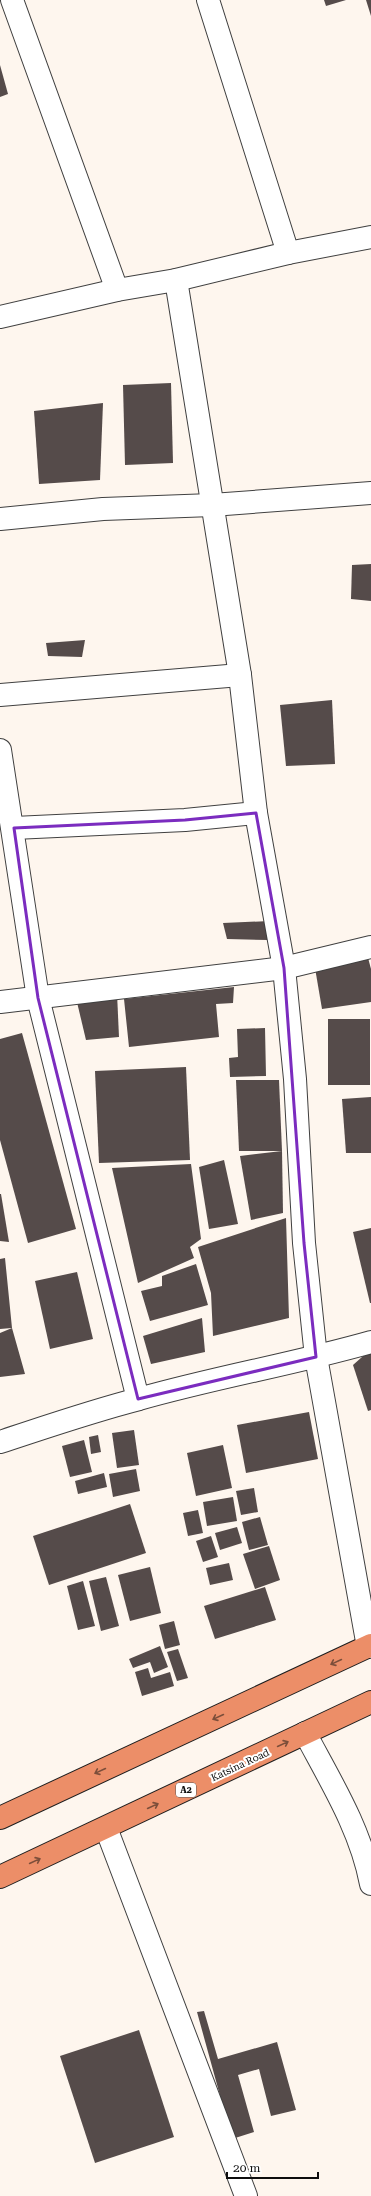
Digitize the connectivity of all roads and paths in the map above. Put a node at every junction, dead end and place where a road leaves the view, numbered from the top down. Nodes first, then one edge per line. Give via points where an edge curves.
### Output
1 (12, 0) edge
2 (208, 0) edge
3 (371, 236) edge
4 (288, 253) junction
5 (176, 280) junction
6 (117, 290) junction
7 (0, 317) edge
8 (371, 493) edge
9 (212, 506) junction
10 (0, 519) edge
11 (240, 675) junction
12 (0, 695) edge
13 (0, 750) edge
14 (256, 813) junction
15 (14, 828) junction
16 (371, 947) edge
17 (284, 968) junction
18 (38, 998) junction
19 (0, 1002) edge
20 (371, 1342) edge
21 (316, 1357) junction
22 (138, 1399) junction
23 (0, 1442) edge
24 (370, 1646) edge
25 (371, 1702) edge
26 (306, 1734) junction
27 (0, 1818) edge
28 (106, 1828) junction
29 (0, 1877) edge
30 (371, 1884) edge
31 (246, 2196) edge

1 - 6 street
2 - 4 street
3 - 4 street
4 - 5 street
5 - 6 street
5 - 9 street
6 - 7 street
8 - 9 street
9 - 10 street via 103,509
9 - 11 street
11 - 12 street
11 - 14 street
13 - 15 street
14 - 15 street via 186,820
14 - 17 street
15 - 18 street
16 - 17 street
17 - 18 street
17 - 21 street via 295,1079 304,1243
18 - 19 street
18 - 22 street
20 - 21 street
21 - 22 street via 249,1370
21 - 24 street
22 - 23 street
24 -> 27 highway
25 - 26 highway, Katsina Road / A2
28 -> 26 highway, Katsina Road / A2
26 - 30 street via 356,1830 367,1862
29 -> 28 highway, Katsina Road / A2
28 - 31 street

